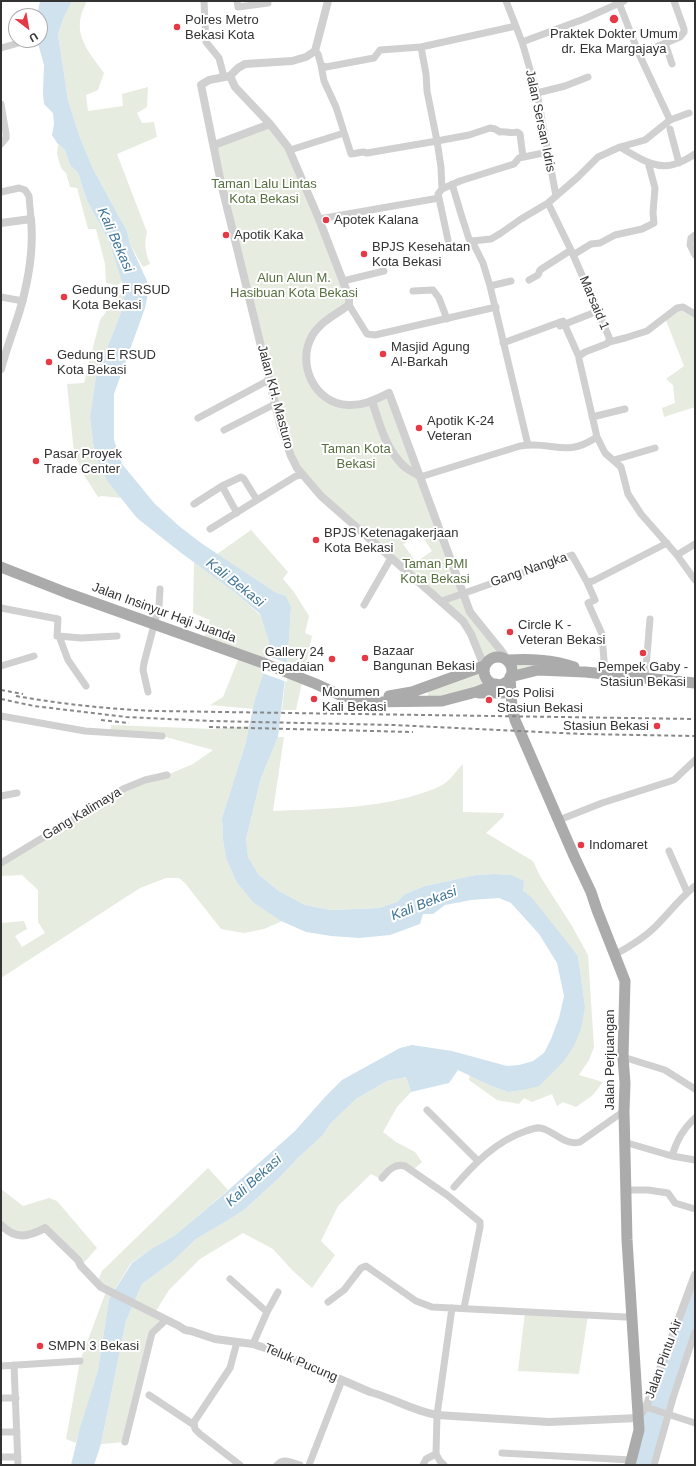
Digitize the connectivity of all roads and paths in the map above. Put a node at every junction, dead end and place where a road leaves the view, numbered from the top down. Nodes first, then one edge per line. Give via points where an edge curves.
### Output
1 (204, 1) edge
2 (237, 1) edge
3 (328, 1) edge
4 (506, 1) edge
5 (674, 1) edge
6 (622, 2) edge
7 (268, 4) dead end
8 (516, 26) junction
9 (522, 42) junction
10 (665, 43) junction
11 (421, 46) junction
12 (315, 51) junction
13 (639, 54) junction
14 (672, 64) dead end
15 (321, 65) junction
16 (227, 76) junction
17 (588, 76) dead end
18 (537, 92) junction
19 (1, 104) edge
20 (689, 113) dead end
21 (670, 120) junction
22 (270, 124) junction
23 (670, 129) dead end
24 (344, 133) junction
25 (436, 141) junction
26 (1, 144) edge
27 (214, 145) junction
28 (620, 147) junction
29 (290, 150) junction
30 (548, 152) junction
31 (695, 154) edge
32 (523, 157) junction
33 (648, 162) junction
34 (679, 163) junction
35 (452, 184) junction
36 (442, 189) junction
37 (1, 192) edge
38 (556, 196) junction
39 (439, 198) junction
40 (548, 203) junction
41 (32, 219) junction
42 (319, 219) junction
43 (1, 223) edge
44 (695, 235) edge
45 (448, 240) dead end
46 (472, 241) junction
47 (572, 253) junction
48 (695, 255) edge
49 (384, 271) dead end
50 (529, 280) dead end
51 (343, 281) junction
52 (511, 281) dead end
53 (490, 286) junction
54 (413, 291) dead end
55 (1, 297) edge
56 (22, 301) junction
57 (349, 305) junction
58 (496, 307) junction
59 (598, 311) junction
60 (695, 314) edge
61 (447, 319) junction
62 (562, 326) junction
63 (609, 342) junction
64 (504, 343) junction
65 (579, 358) junction
66 (1, 369) edge
67 (269, 380) junction
68 (372, 401) junction
69 (275, 404) junction
70 (625, 409) dead end
71 (592, 417) junction
72 (198, 418) dead end
73 (224, 430) dead end
74 (597, 437) junction
75 (528, 445) junction
76 (655, 448) dead end
77 (614, 460) junction
78 (302, 475) junction
79 (419, 476) junction
80 (222, 486) junction
81 (257, 500) junction
82 (194, 504) dead end
83 (237, 513) junction
84 (210, 529) dead end
85 (667, 543) junction
86 (695, 544) edge
87 (677, 555) junction
88 (391, 558) junction
89 (2, 567) edge
90 (695, 580) edge
91 (587, 582) junction
92 (160, 589) dead end
93 (462, 593) junction
94 (442, 601) junction
95 (364, 605) dead end
96 (1, 608) edge
97 (650, 619) dead end
98 (155, 624) junction
99 (482, 628) junction
100 (472, 634) junction
101 (59, 636) junction
102 (116, 636) dead end
103 (34, 656) dead end
104 (506, 660) junction
105 (1, 666) edge
106 (484, 666) junction
107 (585, 672) junction
108 (605, 674) junction
109 (510, 677) junction
110 (646, 679) junction
111 (695, 683) edge
112 (316, 684) junction
113 (429, 685) junction
114 (86, 686) dead end
115 (499, 687) junction
116 (148, 692) dead end
117 (432, 701) junction
118 (512, 707) junction
119 (1, 716) edge
120 (162, 736) dead end
121 (695, 760) edge
122 (167, 775) dead end
123 (17, 793) dead end
124 (1, 796) edge
125 (558, 820) junction
126 (668, 851) dead end
127 (1, 862) edge
128 (695, 886) edge
129 (687, 892) junction
130 (614, 955) junction
131 (623, 1057) junction
132 (695, 1089) edge
133 (426, 1110) dead end
134 (624, 1111) junction
135 (695, 1118) edge
136 (624, 1142) junction
137 (672, 1156) junction
138 (695, 1160) edge
139 (478, 1161) junction
140 (382, 1178) dead end
141 (454, 1187) dead end
142 (627, 1190) junction
143 (695, 1209) edge
144 (1, 1225) edge
145 (695, 1275) edge
146 (230, 1279) dead end
147 (278, 1292) dead end
148 (328, 1302) dead end
149 (452, 1308) junction
150 (464, 1308) junction
151 (267, 1312) junction
152 (631, 1316) junction
153 (166, 1320) junction
154 (695, 1332) edge
155 (237, 1342) junction
156 (253, 1344) junction
157 (80, 1361) dead end
158 (14, 1365) junction
159 (1, 1366) edge
160 (342, 1380) junction
161 (149, 1395) dead end
162 (1, 1398) edge
163 (16, 1398) junction
164 (646, 1408) junction
165 (669, 1414) junction
166 (437, 1415) junction
167 (638, 1418) junction
168 (695, 1423) edge
169 (194, 1425) junction
170 (1, 1432) edge
171 (17, 1432) junction
172 (125, 1442) dead end
173 (502, 1453) dead end
174 (436, 1454) junction
175 (1, 1457) edge
176 (18, 1457) junction
177 (631, 1463) edge
178 (18, 1465) edge
179 (240, 1465) edge
180 (277, 1465) edge
181 (300, 1465) edge
182 (309, 1465) edge
183 (423, 1465) edge
184 (444, 1465) edge
185 (654, 1465) edge

1 - 16 street via 206,42 219,58
2 - 7 street via 238,7
3 - 12 street
4 - 8 street, Jalan Sersan Idris
5 - 10 street via 684,32
6 - 9 street
6 - 13 street
8 - 9 street, Jalan Sersan Idris
8 - 11 street
9 - 18 street, Jalan Sersan Idris
10 - 13 street
10 - 14 street
11 - 15 street via 380,50 374,58 326,67
11 - 25 street
12 - 15 street
12 - 16 street via 292,61 245,64
13 - 21 street
15 - 24 street via 324,81
16 - 22 street
16 - 27 street, Jalan KH. Masturo via 209,80 201,85
17 - 18 street via 565,86
18 - 30 street, Jalan Sersan Idris
19 - 26 street via 6,134
20 - 21 street
21 - 28 street via 645,140
22 - 27 street
22 - 29 street
23 - 34 street
24 - 25 street via 352,155
24 - 29 street
25 - 32 street via 490,128 500,132 517,132 520,134
25 - 36 street
27 - 67 street, Jalan KH. Masturo
28 - 33 street
28 - 38 street via 598,157
29 - 42 street
30 - 32 street
30 - 38 street, Jalan Sersan Idris
31 - 34 street
32 - 35 street via 514,164
33 - 34 street via 667,166
33 - 47 street via 655,188 654,223 642,229 615,235
35 - 36 street
35 - 46 street
36 - 39 street via 438,194
37 - 41 street via 19,188 25,190
38 - 40 street
39 - 42 street
39 - 45 street
40 - 46 street via 491,239
40 - 47 street, Marsaid 1
41 - 43 street
41 - 56 street via 30,262
42 - 51 street
44 - 48 street via 691,238 690,245
46 - 53 street via 483,262
47 - 50 street via 540,270 538,275
47 - 59 street, Marsaid 1
49 - 51 street
51 - 57 street
52 - 53 street
53 - 58 street
54 - 61 street via 433,290
55 - 56 street
56 - 66 street
57 - 61 street via 370,335
57 - 68 street via 322,324 312,335 308,344 306,368 316,388 336,403 347,406
58 - 61 street
58 - 64 street
59 - 62 street
59 - 63 street, Marsaid 1
60 - 63 street via 683,307 677,308 647,331
62 - 64 street via 563,321
62 - 65 street
63 - 65 street, Marsaid 1 via 585,352
64 - 75 street
65 - 71 street
67 - 69 street, Jalan KH. Masturo
67 - 72 street
68 - 79 street via 387,442 400,463
68 - 79 street via 389,393
69 - 73 street
69 - 78 street, Jalan KH. Masturo via 289,450
70 - 71 street
71 - 74 street
74 - 75 street via 583,446 572,449
74 - 77 street via 607,456
75 - 79 street
76 - 77 street
77 - 85 street via 623,470 630,498
78 - 81 street via 296,476
78 - 88 street, Jalan KH. Masturo via 321,496
79 - 93 street
80 - 81 street via 241,476
80 - 82 street
80 - 83 street
81 - 83 street
83 - 84 street
85 - 87 street
85 - 91 street
86 - 87 street
87 - 90 street
88 - 94 street, Jalan KH. Masturo
88 - 95 street
89 - 98 main road, Jalan Insinyur Haji Juanda
91 - 93 street, Gang Nangka via 572,555
91 - 108 street via 595,600 588,603 602,634
92 - 98 street
93 - 94 street
93 - 99 street via 470,612
94 - 100 street, Jalan KH. Masturo via 463,621
96 - 101 street via 58,618
97 - 110 street
98 - 112 main road, Jalan Insinyur Haji Juanda
98 - 116 street via 144,663
99 - 100 street via 476,627
99 - 104 street
100 - 106 street, Jalan KH. Masturo
101 - 102 street
101 - 114 street via 68,660
103 - 105 street
104 - 106 main road via 493,657
104 - 107 main road via 535,659 566,664
104 - 109 main road via 511,667
106 - 113 main road, Jalan Insinyur Haji Juanda
106 - 115 main road via 487,679
107 - 108 main road
107 - 109 main road via 538,670
108 - 110 main road
109 - 115 main road
109 - 118 main road, Jalan Perjuangan
110 - 111 main road
112 - 113 main road, Jalan Insinyur Haji Juanda via 368,696 393,696
112 - 117 main road, Jalan Insinyur Haji Juanda via 340,695 366,702
113 - 117 main road via 428,696
115 - 117 main road, Jalan Insinyur Haji Juanda via 453,699
115 - 118 main road
118 - 125 main road, Jalan Perjuangan via 515,720
119 - 120 street via 84,731
121 - 125 street via 674,780
122 - 127 street, Gang Kalimaya via 123,789
123 - 124 street
125 - 130 main road, Jalan Perjuangan via 591,892
126 - 129 street
128 - 129 street
129 - 130 street via 649,932
130 - 131 main road, Jalan Perjuangan via 625,981
131 - 132 street via 665,1070
131 - 134 main road, Jalan Perjuangan
133 - 139 street
134 - 136 main road, Jalan Perjuangan
134 - 139 street via 580,1142 572,1143 544,1128 538,1128 512,1137
135 - 137 street via 679,1137
136 - 137 street
136 - 142 main road, Jalan Perjuangan
137 - 138 street
139 - 141 street
140 - 150 street via 392,1167 400,1164 405,1166 478,1220 480,1226
142 - 143 street via 668,1193 675,1203
142 - 152 main road, Jalan Perjuangan
144 - 153 street, Teluk Pucung via 18,1236 45,1228 78,1260 100,1287
145 - 164 street, Jalan Pintu Air
146 - 151 street
147 - 151 street
148 - 149 street via 344,1290 361,1268 366,1266 416,1301 432,1308
149 - 150 street
149 - 166 street
150 - 152 street
151 - 156 street
152 - 167 main road, Jalan Perjuangan
153 - 155 street, Teluk Pucung via 185,1330 215,1339
153 - 172 street via 152,1333
154 - 165 street
155 - 156 street, Teluk Pucung
155 - 169 street via 230,1368 195,1418
156 - 160 street, Teluk Pucung
157 - 158 street
158 - 159 street
158 - 163 street
160 - 166 street, Teluk Pucung via 424,1413
160 - 182 street
161 - 169 street
162 - 163 street
163 - 171 street
164 - 165 street
164 - 167 street, Jalan Pintu Air
165 - 168 street
165 - 185 street
166 - 167 street, Teluk Pucung via 549,1422
166 - 174 street
167 - 177 main road, Jalan Perjuangan via 639,1430
169 - 179 street via 200,1434
170 - 171 street
171 - 176 street
173 - 177 street
174 - 183 street via 426,1459
174 - 184 street
175 - 176 street
176 - 178 street
180 - 181 street via 285,1460

